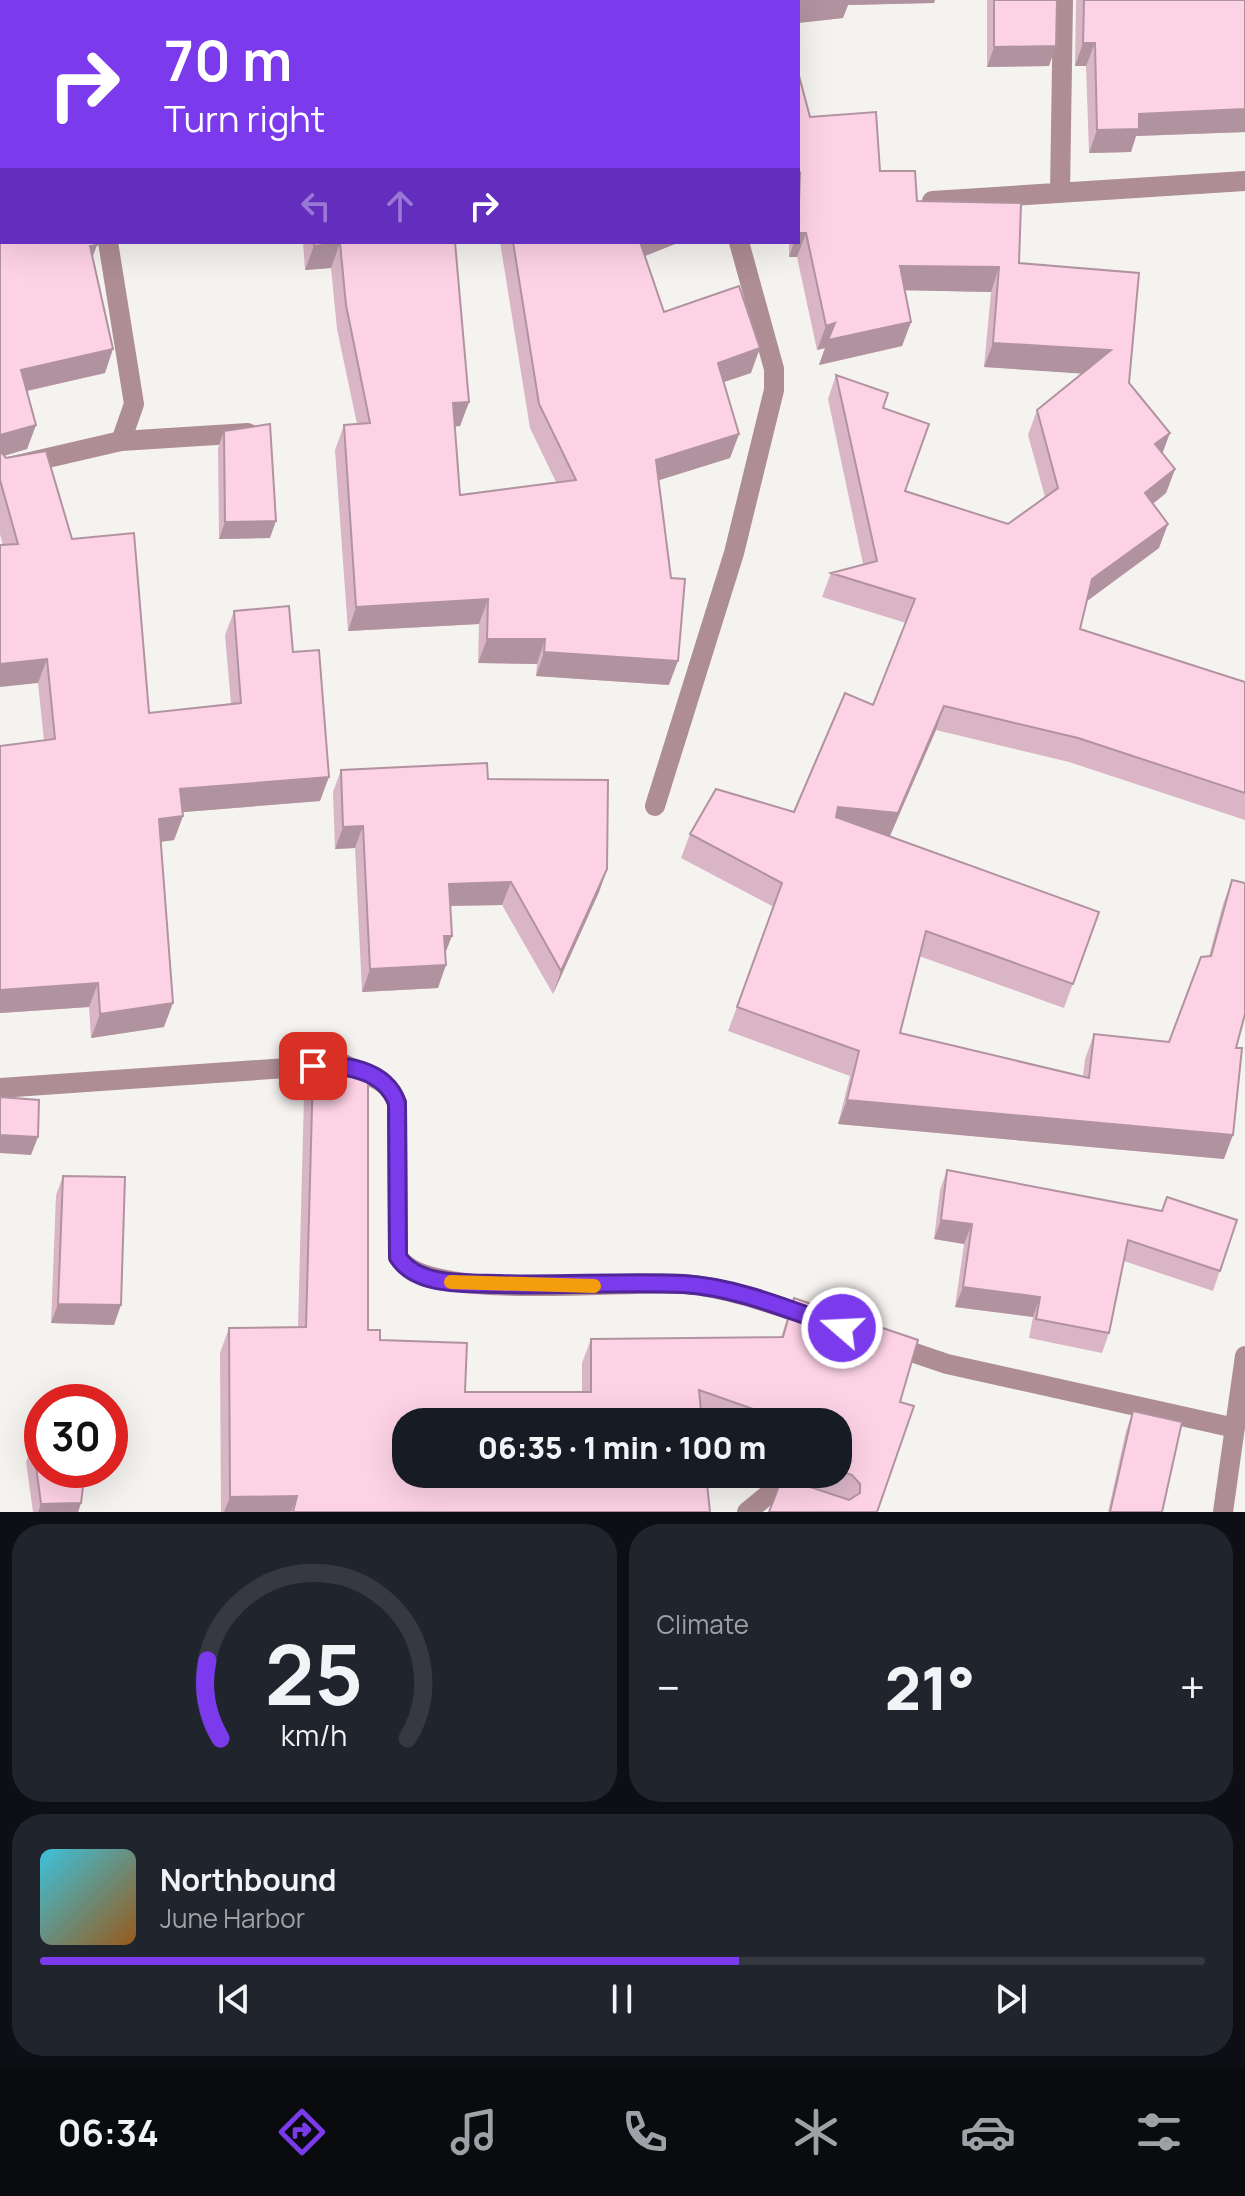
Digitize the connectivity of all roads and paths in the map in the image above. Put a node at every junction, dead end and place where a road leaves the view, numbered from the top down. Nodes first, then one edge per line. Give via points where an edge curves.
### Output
1 (1063, 0) edge
2 (1245, 181) edge
3 (1060, 193) junction
4 (932, 201) edge
5 (108, 244) edge
6 (740, 244) edge
7 (248, 433) edge
8 (121, 441) junction
9 (0, 469) edge
10 (655, 806) dead end
11 (0, 1088) edge
12 (834, 1325) edge
13 (862, 1335) edge
14 (1245, 1356) edge
15 (1235, 1428) junction
16 (747, 1512) edge
17 (839, 1512) edge
18 (1223, 1512) edge

1 - 3 street
2 - 3 street
3 - 4 street
5 - 8 street via 134,404
6 - 10 street via 774,369 774,390 734,553
7 - 8 street
8 - 9 street
11 - 12 street via 344,1064 387,1084 397,1103 398,1257 418,1275 456,1283 686,1284 764,1301
13 - 15 street via 947,1364
14 - 15 street
15 - 18 street
16 - 17 street via 770,1493

